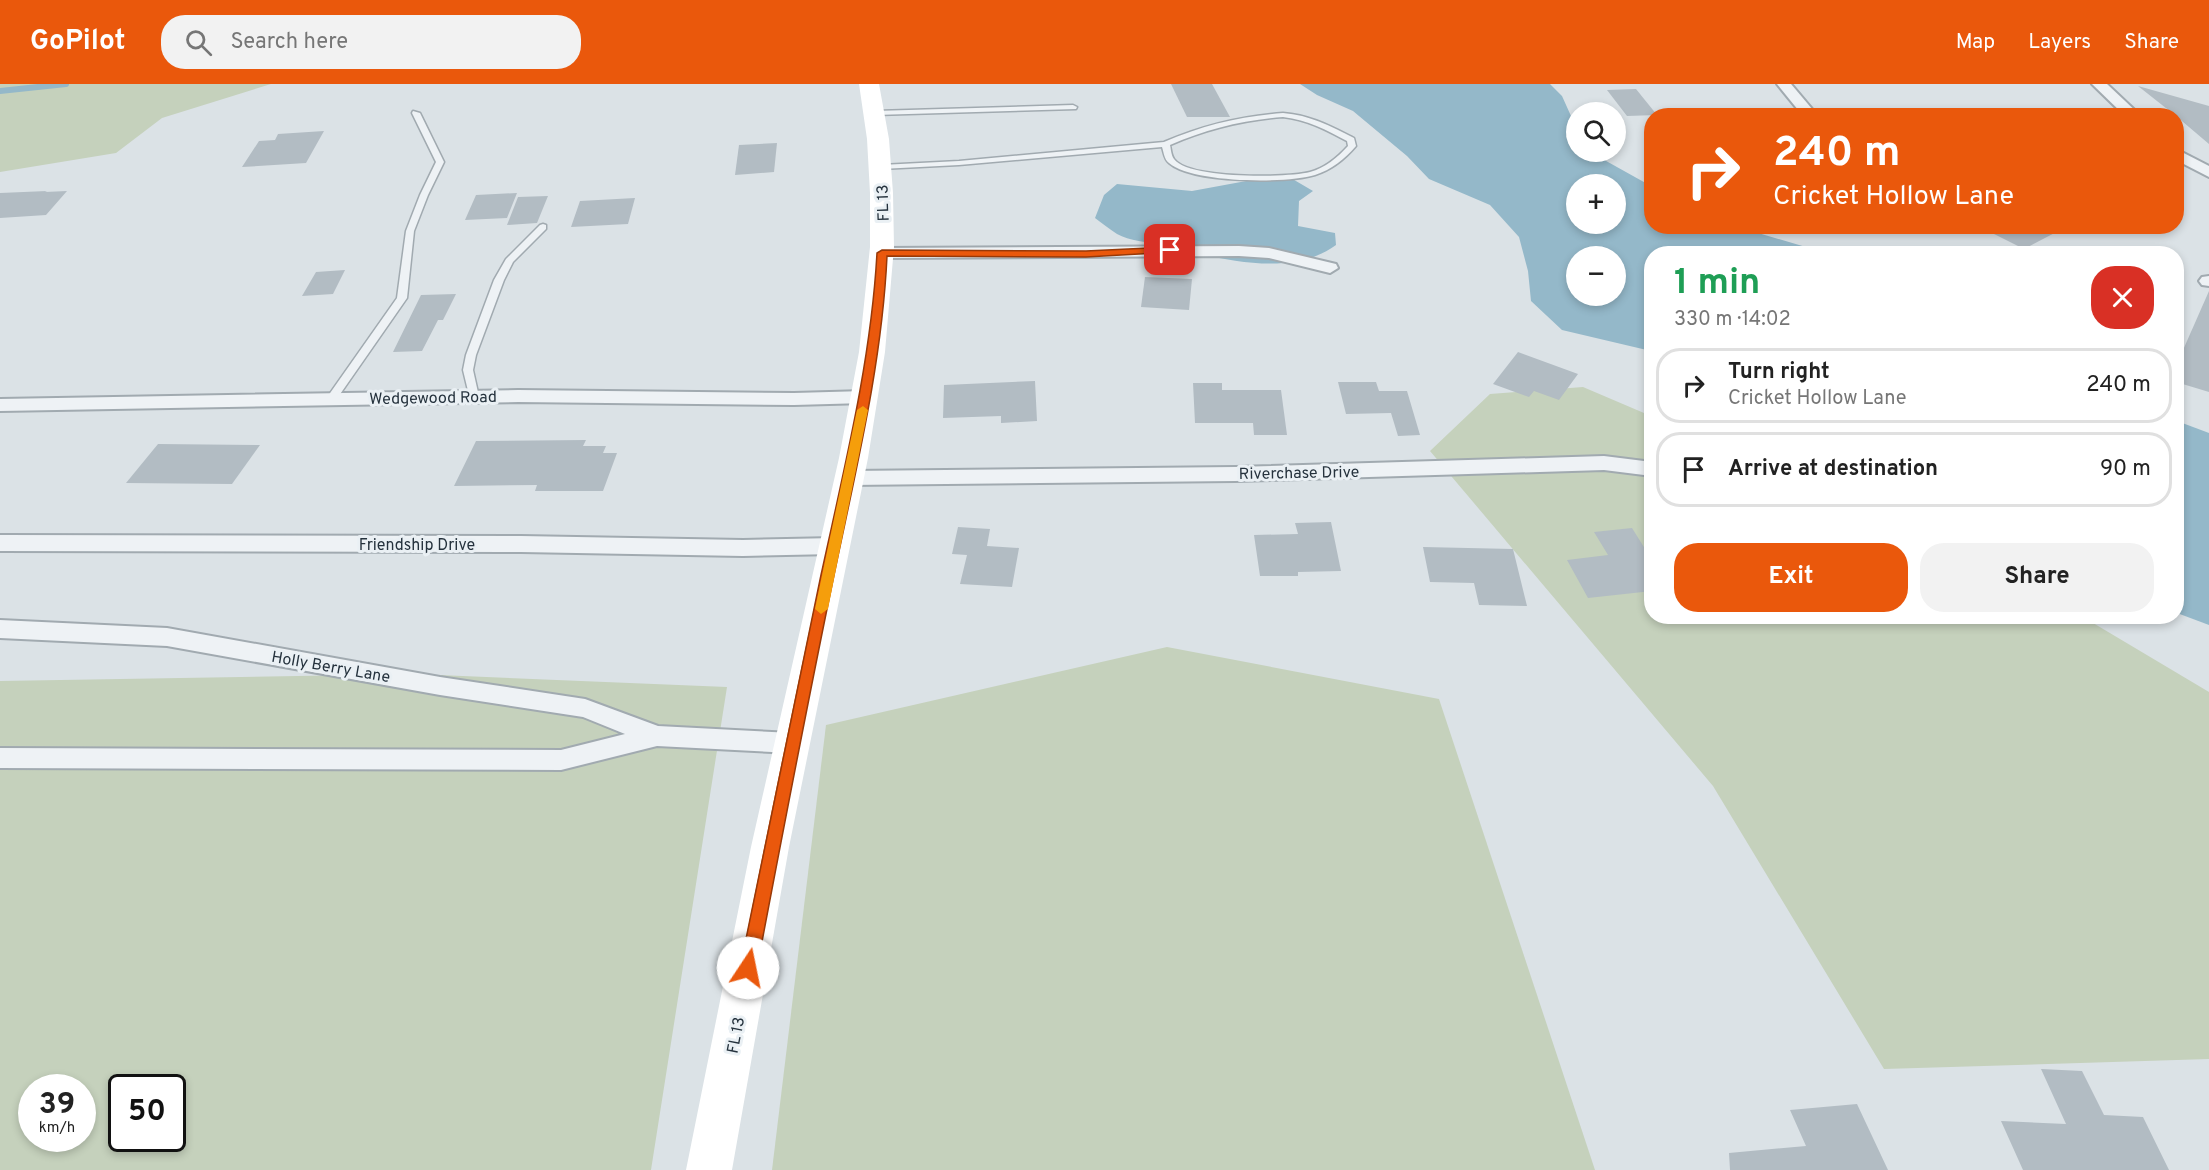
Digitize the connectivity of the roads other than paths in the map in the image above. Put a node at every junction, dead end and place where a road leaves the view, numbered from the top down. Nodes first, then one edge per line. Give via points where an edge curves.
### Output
1 (1784, 84) edge
2 (2099, 84) edge
3 (872, 99) edge
4 (1073, 107) dead end
5 (1804, 108) edge
6 (2125, 108) edge
7 (416, 113) dead end
8 (1166, 144) junction
9 (2184, 158) edge
10 (881, 167) junction
11 (2209, 172) edge
12 (543, 227) dead end
13 (882, 253) junction
14 (1330, 268) dead end
15 (865, 396) junction
16 (474, 397) junction
17 (332, 398) junction
18 (0, 405) edge
19 (1644, 469) edge
20 (849, 478) junction
21 (0, 543) edge
22 (835, 546) junction
23 (0, 629) edge
24 (657, 736) junction
25 (792, 743) junction
26 (0, 758) edge
27 (709, 1170) edge

1 - 5 street
2 - 6 street
3 - 4 lane
3 - 10 main road, FL 13
7 - 17 lane via 440,162 410,231 402,298
8 - 8 lane via 1227,121 1283,115 1322,123 1352,140 1343,157 1311,174 1244,177 1180,168 1169,160
8 - 10 lane via 959,164
9 - 11 street
10 - 13 main road, FL 13
12 - 16 lane via 509,261 499,280 468,369
13 - 14 street via 1239,251 1269,253
13 - 15 main road, FL 13 via 880,302
15 - 16 street, Wedgewood Road
15 - 20 main road, FL 13
16 - 17 street, Wedgewood Road
17 - 18 street, Wedgewood Road
19 - 20 street, Riverchase Drive via 1604,463 1236,474
20 - 22 main road, FL 13
21 - 22 street, Friendship Drive
22 - 25 main road, FL 13
23 - 24 street, Holly Berry Lane via 167,637 585,708
24 - 25 street, Holly Berry Lane
24 - 26 street, Holly Berry Lane via 561,760
25 - 27 main road, FL 13

